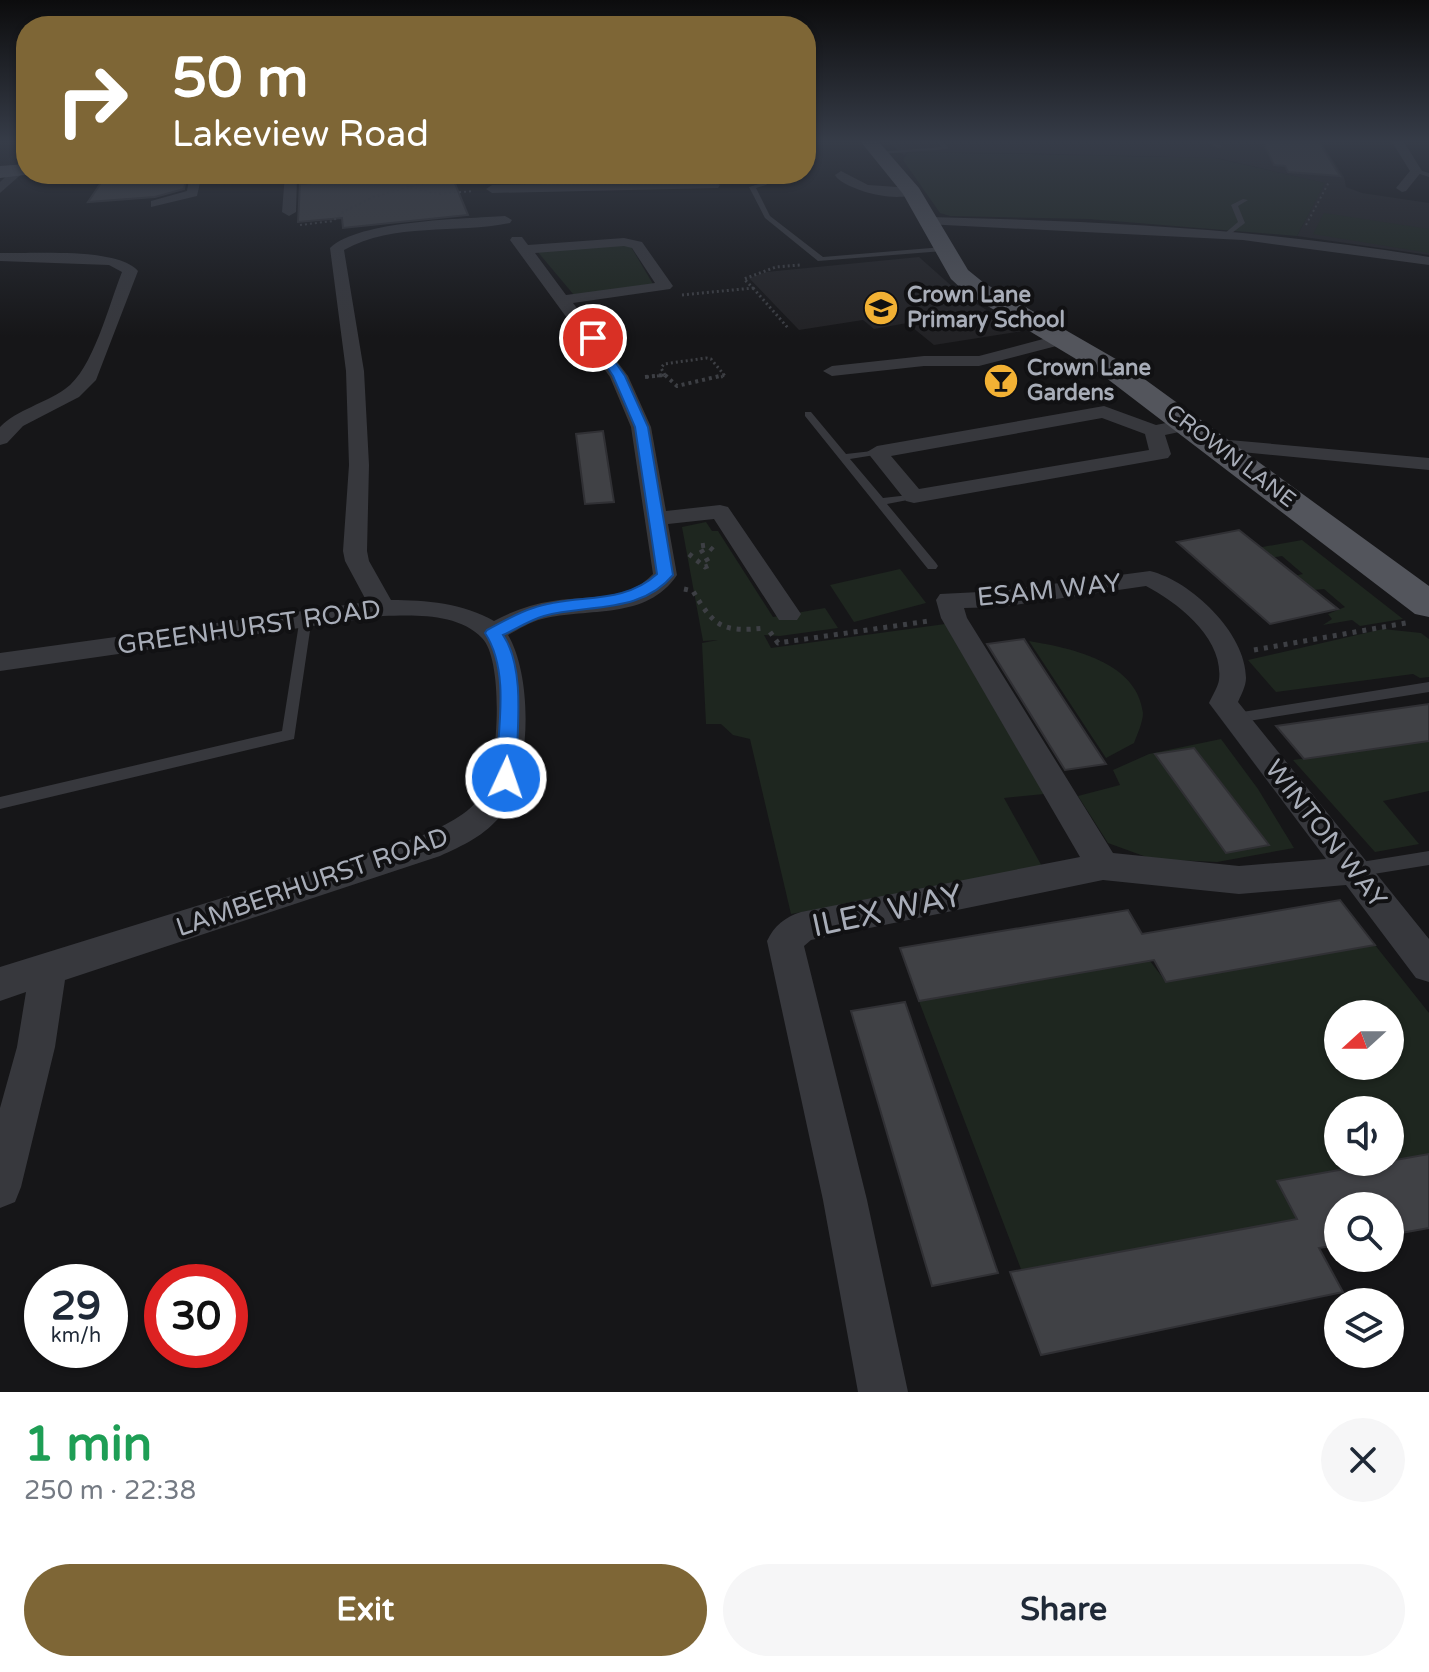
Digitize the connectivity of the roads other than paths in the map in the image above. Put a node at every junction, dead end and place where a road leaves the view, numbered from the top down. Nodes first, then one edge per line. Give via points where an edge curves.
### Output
1 (289, 207) edge
2 (497, 207) edge
3 (762, 207) edge
4 (921, 207) edge
5 (1235, 207) edge
6 (289, 212) dead end
7 (505, 220) junction
8 (930, 221) junction
9 (1226, 235) junction
10 (943, 249) junction
11 (523, 250) junction
12 (0, 257) edge
13 (1429, 261) edge
14 (562, 300) junction
15 (1062, 339) junction
16 (832, 371) dead end
17 (808, 414) dead end
18 (8, 423) edge
19 (1191, 424) junction
20 (1154, 431) junction
21 (0, 439) edge
22 (1218, 445) junction
23 (877, 452) junction
24 (845, 457) junction
25 (1429, 464) edge
26 (914, 496) junction
27 (881, 502) junction
28 (656, 519) junction
29 (932, 566) dead end
30 (383, 608) junction
31 (1422, 613) edge
32 (306, 617) junction
33 (778, 621) road end
34 (493, 633) junction
35 (0, 662) edge
36 (1429, 687) edge
37 (1229, 710) junction
38 (0, 803) edge
39 (1429, 858) edge
40 (1103, 866) junction
41 (1355, 870) junction
42 (1429, 966) edge
43 (48, 969) junction
44 (0, 984) edge
45 (0, 1187) edge
46 (883, 1392) edge

1 - 6 street
2 - 7 street
3 - 10 lane via 767,217 821,259
4 - 8 main road, CROWN LANE
5 - 9 lane via 1242,223
7 - 11 street
7 - 30 street via 371,234 337,248 356,384 355,551
8 - 9 street
8 - 10 main road, CROWN LANE
9 - 13 street
10 - 15 main road, CROWN LANE via 975,288
11 - 14 street
11 - 14 street via 637,245 665,286
12 - 18 street via 100,260 130,271 90,376 72,393
14 - 28 street via 620,381 641,427
15 - 16 street via 979,361
15 - 19 main road, CROWN LANE
17 - 24 lane
18 - 21 street
19 - 20 street
19 - 22 main road, CROWN LANE
20 - 23 street via 1104,412
20 - 26 street via 1161,454
22 - 25 street
22 - 31 main road, CROWN LANE
23 - 24 lane
23 - 26 street
24 - 27 lane
26 - 27 lane
27 - 29 lane
28 - 33 street via 720,512
28 - 34 street via 665,575 647,592 538,612
30 - 32 street, GREENHURST ROAD
30 - 34 street, GREENHURST ROAD via 445,613
32 - 35 street, GREENHURST ROAD
32 - 38 lane via 289,735
34 - 43 street, LAMBERHURST ROAD via 509,674 506,778 491,806 467,828 428,847
36 - 37 lane
37 - 40 street, ESAM WAY via 1229,655 1213,628 1182,595 1150,578 1000,599 949,600 954,618
37 - 41 street, WINTON WAY
39 - 41 lane
40 - 41 street, ILEX WAY via 1239,880
40 - 46 street, ILEX WAY via 801,927 785,941
41 - 42 street, WINTON WAY
43 - 44 street, LAMBERHURST ROAD
43 - 45 street via 36,1047

